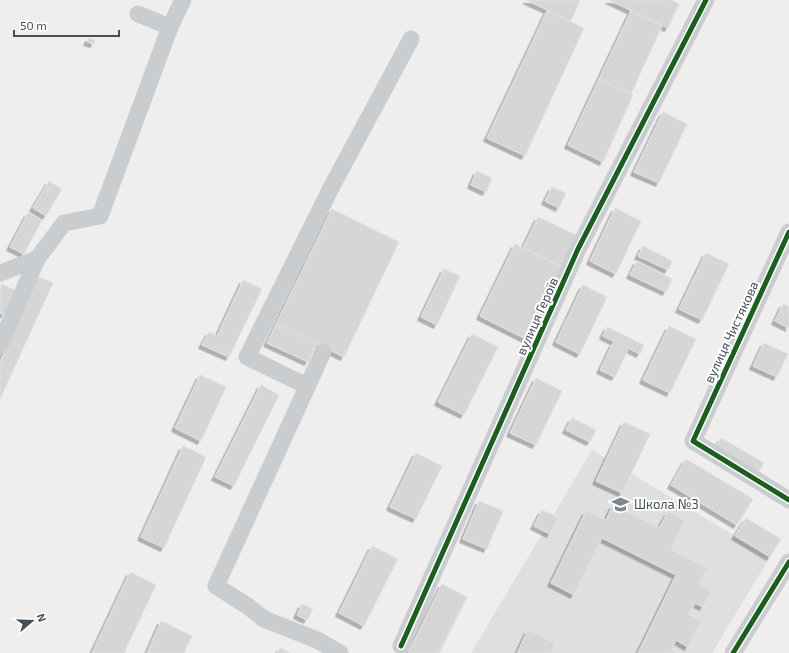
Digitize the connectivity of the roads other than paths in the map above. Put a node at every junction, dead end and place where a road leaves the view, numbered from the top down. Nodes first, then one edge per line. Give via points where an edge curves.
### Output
1 (184, 0) edge
2 (706, 0) edge
3 (138, 14) dead end
4 (170, 27) junction
5 (411, 39) dead end
6 (789, 232) edge
7 (36, 259) junction
8 (0, 272) edge
9 (0, 345) edge
10 (323, 352) dead end
11 (307, 386) junction
12 (789, 500) edge
13 (789, 562) edge
14 (401, 646) dead end
15 (340, 653) edge
16 (733, 653) edge

1 - 4 street
2 - 14 street, вулиця Героїв via 578,250
3 - 4 street
4 - 7 street via 100,216 64,223
5 - 11 street via 332,186 247,357
6 - 12 street, вулиця Чистякова via 693,441
7 - 8 street
7 - 9 street
10 - 11 street
11 - 15 street via 216,586 264,619 317,640
13 - 16 street

